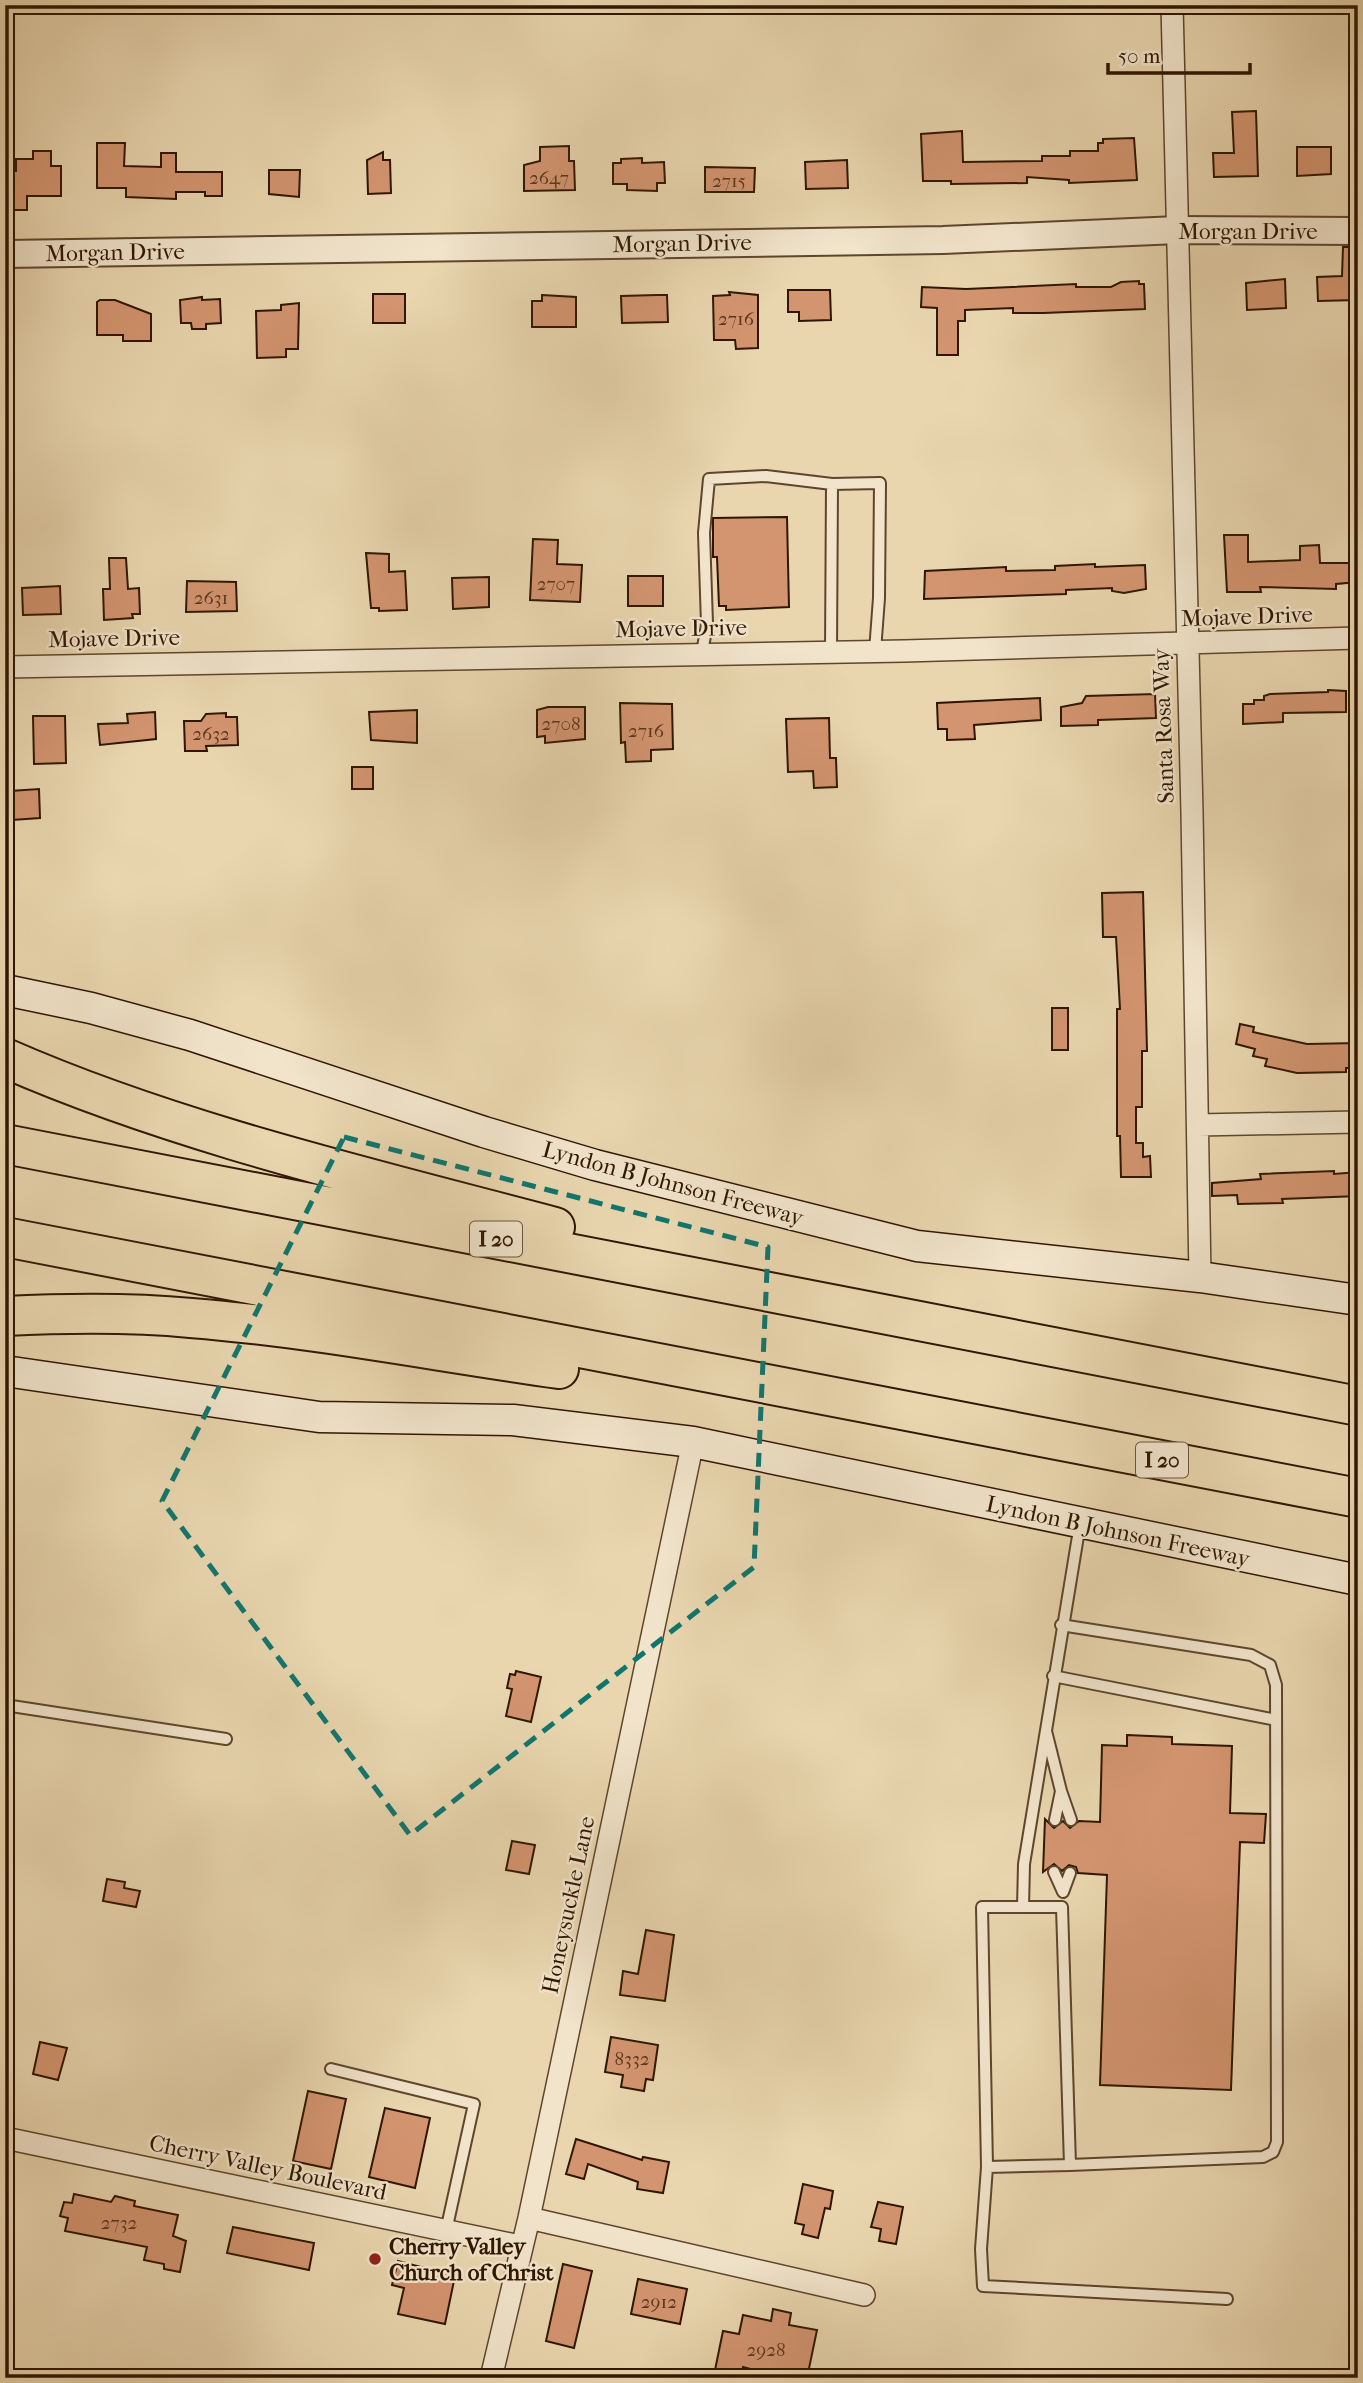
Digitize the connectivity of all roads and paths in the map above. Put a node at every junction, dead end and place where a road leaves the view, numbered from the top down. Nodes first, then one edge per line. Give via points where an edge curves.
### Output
1 (1172, 5) edge
2 (1178, 230) junction
3 (1358, 231) edge
4 (5, 254) edge
5 (832, 484) junction
6 (1358, 638) edge
7 (1186, 645) junction
8 (831, 652) junction
9 (875, 652) junction
10 (702, 653) junction
11 (5, 667) edge
12 (5, 990) edge
13 (5, 1058) edge
14 (1358, 1122) edge
15 (1198, 1125) junction
16 (5, 1144) edge
17 (5, 1237) edge
18 (1200, 1277) junction
19 (1358, 1300) edge
20 (5, 1316) edge
21 (986, 1334) junction
22 (5, 1371) edge
23 (1358, 1406) edge
24 (966, 1423) junction
25 (693, 1442) junction
26 (1358, 1498) edge
27 (1080, 1524) junction
28 (1358, 1580) edge
29 (1061, 1625) junction
30 (1053, 1676) junction
31 (5, 1705) edge
32 (1276, 1720) junction
33 (1045, 1725) junction
34 (226, 1739) dead end
35 (1061, 1791) junction
36 (1055, 1820) dead end
37 (1072, 1820) dead end
38 (1054, 1872) dead end
39 (1070, 1873) dead end
40 (1063, 1892) junction
41 (1023, 1907) junction
42 (1062, 1907) junction
43 (331, 2069) dead end
44 (5, 2138) edge
45 (1070, 2165) junction
46 (987, 2167) junction
47 (529, 2218) junction
48 (446, 2231) junction
49 (520, 2246) junction
50 (864, 2295) dead end
51 (1227, 2299) dead end
52 (1358, 2369) edge
53 (491, 2378) edge
54 (1353, 2378) edge

1 - 2 street, Santa Rosa Way
2 - 3 street, Morgan Drive
2 - 4 street, Morgan Drive via 943,240
2 - 7 street, Santa Rosa Way
5 - 8 lane
5 - 9 lane via 880,483
5 - 10 lane via 766,476 709,479 704,533 707,624
6 - 7 street, Mojave Drive
7 - 9 street, Mojave Drive
7 - 15 street, Santa Rosa Way
8 - 9 street, Mojave Drive
8 - 10 street, Mojave Drive
10 - 11 street, Mojave Drive
12 - 18 main road, Lyndon B Johnson Freeway via 190,1035 595,1165 917,1246
13 - 21 highway via 169,1119 388,1182
14 - 15 street
15 - 18 street, Santa Rosa Way
16 - 21 highway, I 20
17 - 24 highway, I 20
18 - 19 main road, Lyndon B Johnson Freeway
20 - 24 highway via 121,1314 269,1326
21 - 23 highway, I 20
22 - 25 main road, Lyndon B Johnson Freeway via 318,1417 513,1420
24 - 26 highway, I 20
25 - 27 main road, Lyndon B Johnson Freeway
25 - 47 street, Honeysuckle Lane
27 - 28 main road, Lyndon B Johnson Freeway
27 - 29 lane
29 - 30 lane
29 - 32 lane via 1251,1655 1270,1665 1276,1685
30 - 32 lane
30 - 33 lane
31 - 34 lane
32 - 45 lane via 1278,2142 1263,2157
33 - 35 lane
33 - 41 lane via 1024,1864
35 - 36 lane
35 - 37 lane
38 - 40 lane
39 - 40 lane
40 - 42 lane
41 - 42 lane
41 - 46 lane via 982,1907
42 - 45 lane
43 - 48 lane via 474,2105
44 - 48 street, Cherry Valley Boulevard
45 - 46 lane
46 - 51 lane via 983,2286
47 - 49 street, Honeysuckle Lane
47 - 50 street
48 - 49 street, Cherry Valley Boulevard
49 - 53 street, Honeysuckle Lane
52 - 54 lane

